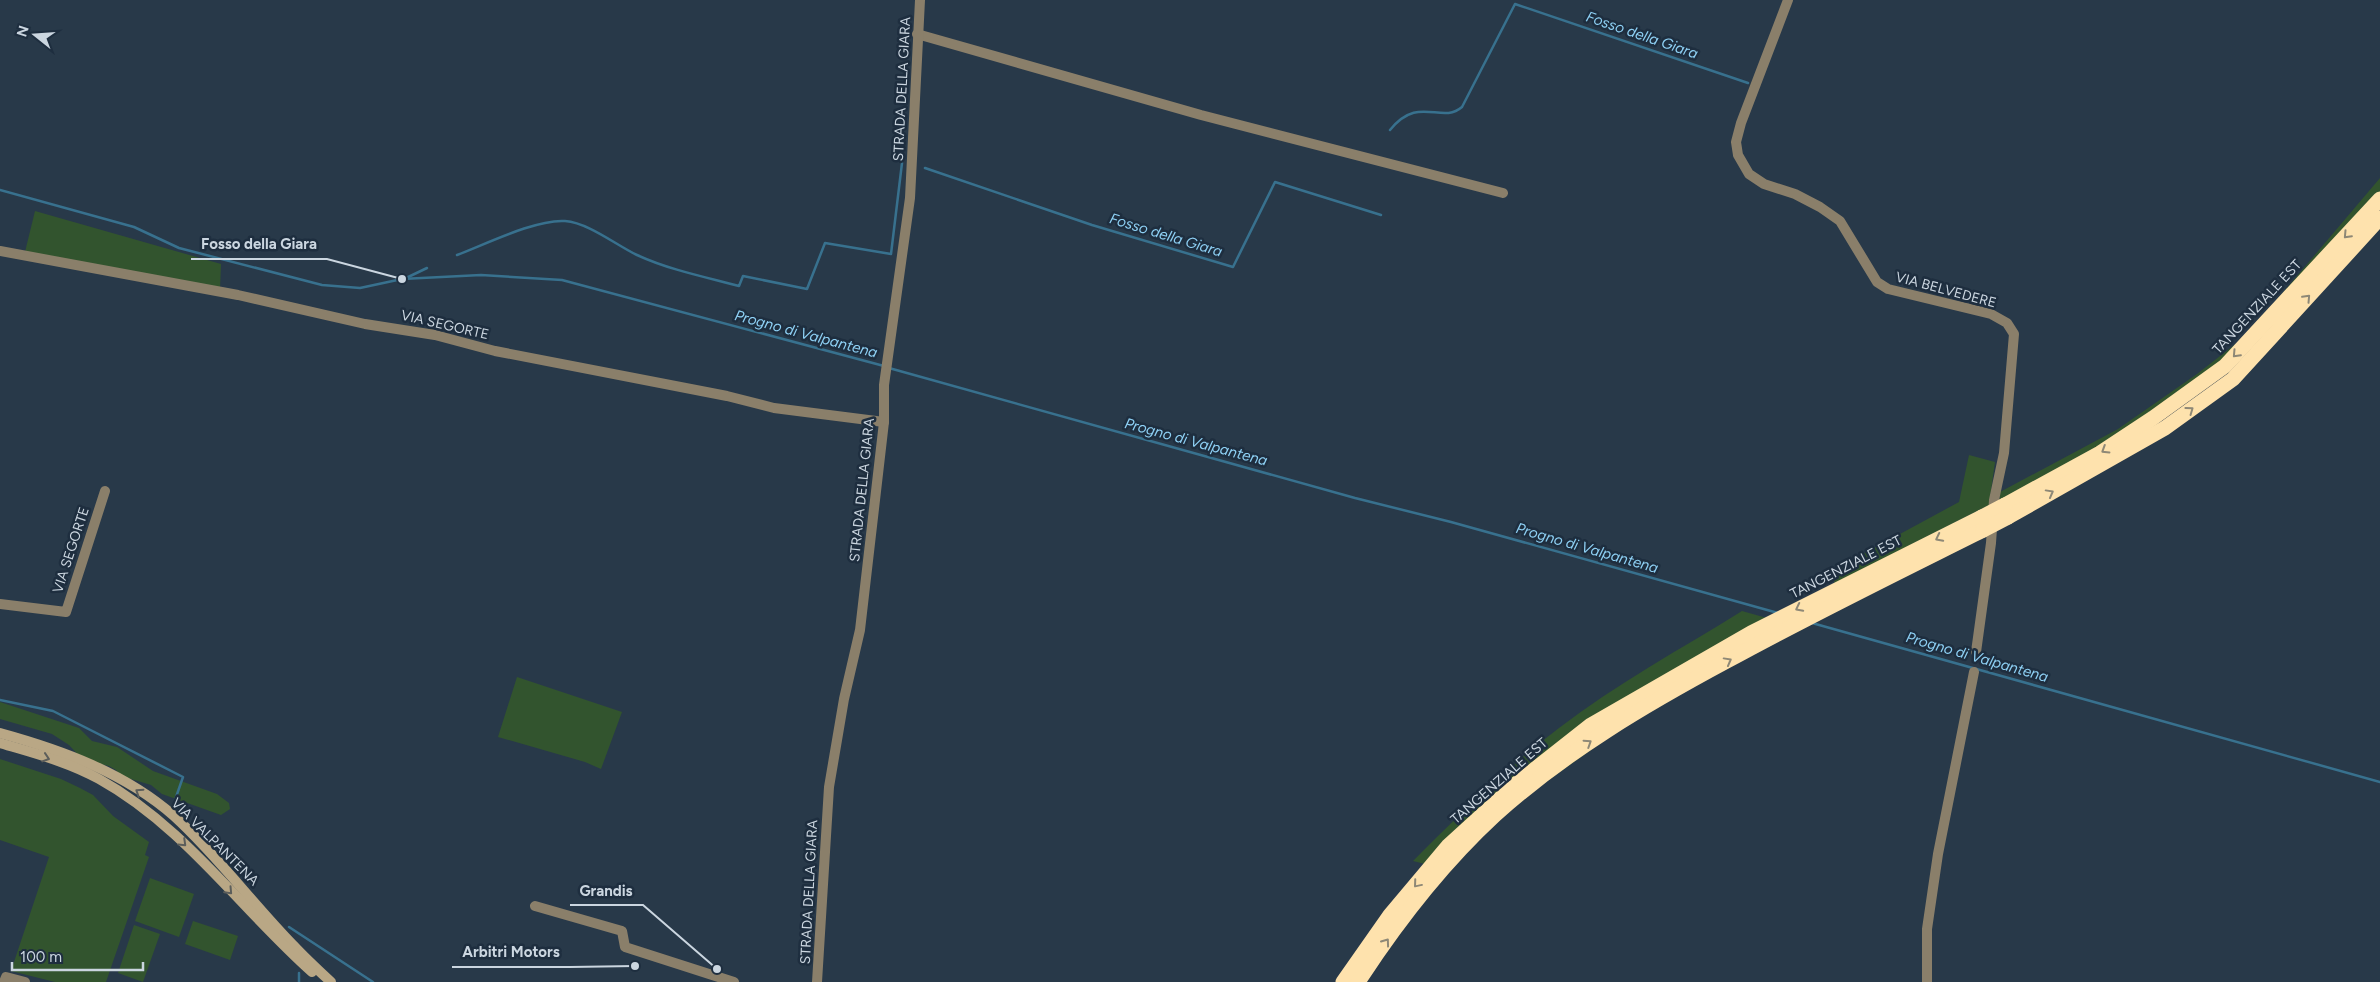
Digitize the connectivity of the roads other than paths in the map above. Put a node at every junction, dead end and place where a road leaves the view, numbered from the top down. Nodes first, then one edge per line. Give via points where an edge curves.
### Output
1 (920, 0) edge
2 (1788, 0) edge
3 (917, 34) junction
4 (1503, 193) dead end
5 (2380, 199) edge
6 (2380, 218) edge
7 (0, 251) edge
8 (884, 422) junction
9 (105, 491) dead end
10 (2006, 511) junction
11 (1983, 523) junction
12 (0, 604) edge
13 (1976, 652) dead end
14 (1973, 675) dead end
15 (0, 732) edge
16 (0, 743) edge
17 (535, 906) dead end
18 (4, 982) edge
19 (25, 982) edge
20 (322, 982) edge
21 (331, 982) edge
22 (734, 982) edge
23 (817, 982) edge
24 (1343, 982) edge
25 (1358, 982) edge
26 (1927, 982) edge

1 - 3 street, STRADA DELLA GIARA
2 - 13 street, VIA BELVEDERE via 1736,142 1744,169 1757,180 1795,194 1840,221 1877,282 1888,289 1991,314 2007,323 2014,334 2004,453 1994,500
3 - 4 street via 1211,118
3 - 8 street, STRADA DELLA GIARA via 910,198 884,385
5 -> 10 highway, TANGENZIALE EST via 2225,366 2153,418
10 -> 6 highway, TANGENZIALE EST via 2165,428 2233,379
7 - 8 street, VIA SEGORTE via 238,295 774,408
8 - 23 street, STRADA DELLA GIARA via 860,630 829,787
9 - 12 street, VIA SEGORTE via 66,612
10 - 11 highway, TANGENZIALE EST, bridge
11 -> 24 highway, TANGENZIALE EST via 1843,586 1751,632 1591,725 1516,784 1448,846 1390,915
25 -> 11 highway, TANGENZIALE EST via 1457,853 1495,815 1570,755 1645,705
14 - 26 street via 1932,891 1927,929
21 -> 15 main road, VIA VALPANTENA via 292,945 174,816 104,771 59,751
16 -> 20 main road, VIA VALPANTENA via 79,769 133,800 196,855 265,929
17 - 22 street via 622,931 625,947
18 - 19 street via 6,977

